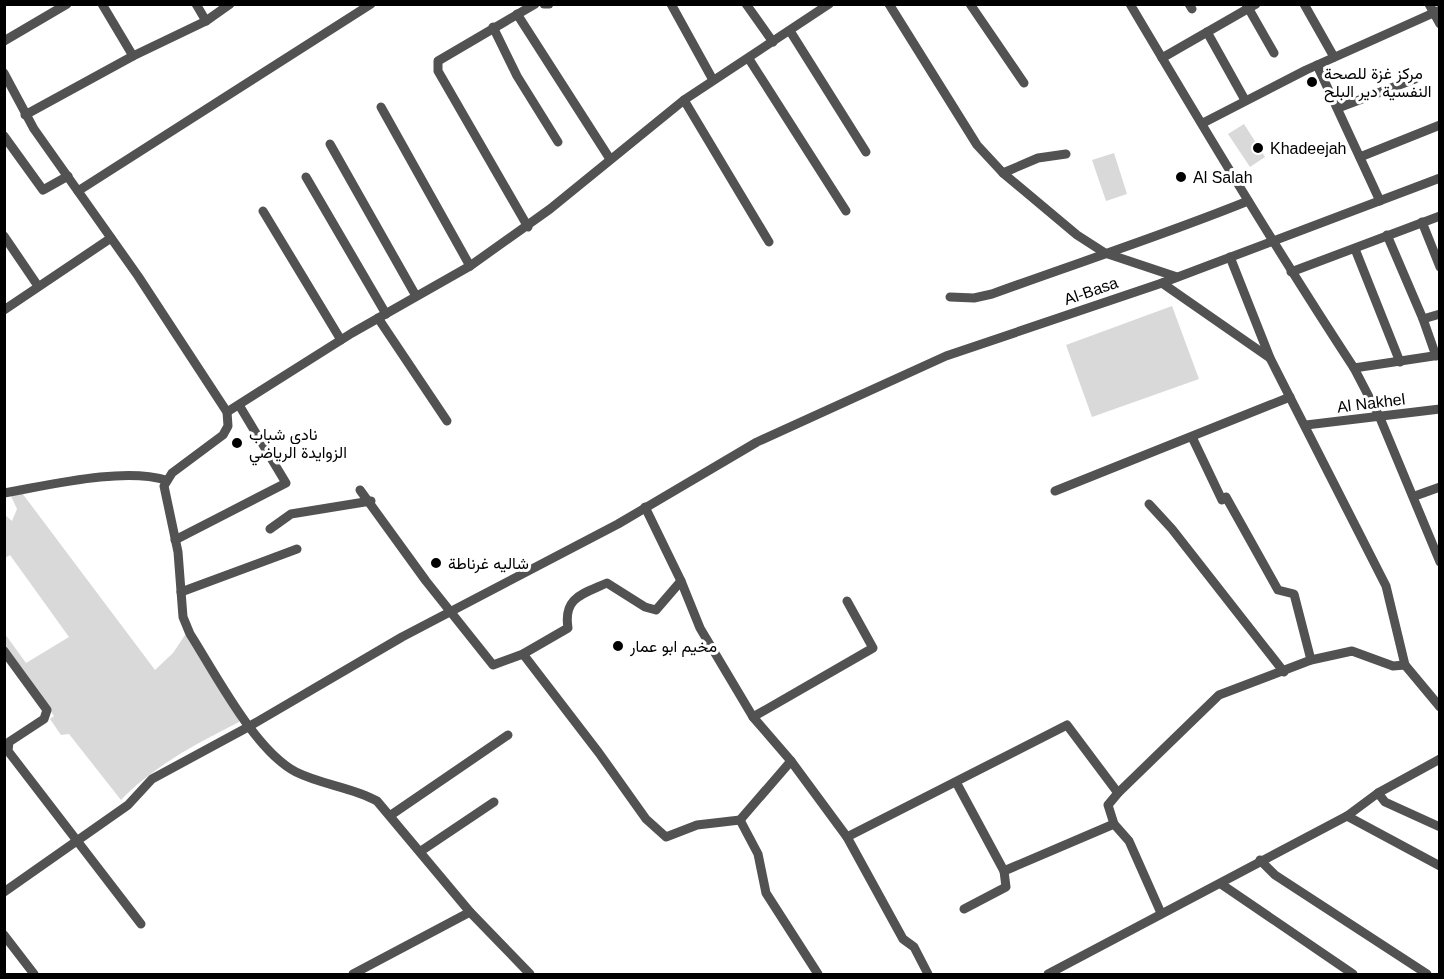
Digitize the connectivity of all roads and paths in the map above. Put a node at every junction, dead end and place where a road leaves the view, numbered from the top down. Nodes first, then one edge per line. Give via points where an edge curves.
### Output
1 (67, 4) edge
2 (102, 4) edge
3 (196, 4) edge
4 (230, 4) edge
5 (371, 4) edge
6 (535, 4) edge
7 (544, 4) edge
8 (549, 4) edge
9 (671, 4) edge
10 (746, 4) edge
11 (830, 4) edge
12 (889, 4) edge
13 (970, 4) edge
14 (1130, 4) edge
15 (1304, 4) edge
16 (1429, 4) edge
17 (1250, 6) edge
18 (1437, 12) edge
19 (517, 14) junction
20 (206, 21) junction
21 (1440, 24) edge
22 (493, 27) junction
23 (790, 31) junction
24 (1207, 32) junction
25 (4, 41) edge
26 (773, 42) junction
27 (1274, 53) dead end
28 (133, 56) junction
29 (1335, 57) junction
30 (1162, 58) junction
31 (749, 59) junction
32 (1317, 65) junction
33 (4, 73) edge
34 (1415, 78) dead end
35 (713, 80) junction
36 (1024, 83) dead end
37 (1245, 99) junction
38 (684, 100) junction
39 (381, 107) dead end
40 (1338, 108) junction
41 (25, 115) junction
42 (1203, 123) junction
43 (1440, 125) edge
44 (4, 136) edge
45 (558, 142) dead end
46 (330, 144) dead end
47 (866, 152) dead end
48 (1066, 154) dead end
49 (1360, 157) junction
50 (610, 159) junction
51 (1003, 173) junction
52 (68, 176) junction
53 (306, 177) dead end
54 (1440, 178) edge
55 (78, 191) junction
56 (1248, 201) junction
57 (1380, 201) junction
58 (263, 211) dead end
59 (846, 212) dead end
60 (1440, 216) edge
61 (1422, 222) junction
62 (528, 227) junction
63 (1387, 235) junction
64 (4, 236) edge
65 (111, 238) junction
66 (1275, 240) junction
67 (769, 242) dead end
68 (1355, 249) junction
69 (1105, 253) junction
70 (1230, 257) junction
71 (470, 266) junction
72 (1440, 267) edge
73 (1291, 272) junction
74 (1177, 277) junction
75 (1162, 283) junction
76 (38, 285) junction
77 (416, 296) junction
78 (950, 297) dead end
79 (6, 306) edge
80 (1440, 314) edge
81 (382, 316) junction
82 (1423, 319) junction
83 (340, 340) junction
84 (1438, 356) edge
85 (1270, 358) junction
86 (1400, 362) junction
87 (1354, 368) junction
88 (1290, 397) junction
89 (239, 405) junction
90 (1440, 409) edge
91 (227, 412) junction
92 (1380, 418) junction
93 (447, 421) dead end
94 (1306, 425) junction
95 (1192, 437) junction
96 (166, 480) junction
97 (1440, 487) edge
98 (360, 489) dead end
99 (1055, 491) dead end
100 (4, 493) edge
101 (1414, 496) junction
102 (371, 501) junction
103 (1149, 504) dead end
104 (645, 507) junction
105 (270, 529) dead end
106 (175, 540) junction
107 (297, 549) dead end
108 (1440, 562) edge
109 (681, 581) junction
110 (181, 592) junction
111 (847, 601) dead end
112 (452, 613) junction
113 (4, 651) edge
114 (523, 654) junction
115 (1311, 660) junction
116 (1405, 665) junction
117 (1284, 672) junction
118 (1440, 707) edge
119 (753, 717) junction
120 (250, 726) junction
121 (508, 735) dead end
122 (1440, 759) edge
123 (791, 761) junction
124 (956, 782) junction
125 (1118, 793) junction
126 (1378, 793) junction
127 (494, 802) dead end
128 (391, 815) junction
129 (1347, 816) junction
130 (740, 820) junction
131 (1114, 824) junction
132 (1440, 827) edge
133 (847, 837) junction
134 (78, 842) junction
135 (421, 851) junction
136 (1260, 860) junction
137 (1440, 866) edge
138 (1004, 871) junction
139 (1221, 884) junction
140 (4, 892) edge
141 (964, 909) dead end
142 (470, 912) junction
143 (1161, 913) junction
144 (141, 924) dead end
145 (4, 935) edge
146 (524, 973) edge
147 (34, 975) edge
148 (353, 975) edge
149 (818, 975) edge
150 (928, 975) edge
151 (1048, 975) edge
152 (1353, 975) edge
153 (1427, 975) edge

1 - 25 street
2 - 28 street
3 - 20 street
4 - 20 street
5 - 55 street
6 - 19 street
7 - 8 street
9 - 35 street
10 - 26 street
11 - 23 street
12 - 51 street via 977,146
13 - 36 street
14 - 30 street
15 - 29 street
16 - 18 street
17 - 24 street
17 - 27 street
18 - 21 street
18 - 29 street
19 - 22 street
19 - 50 street
20 - 28 street
22 - 45 street via 517,76
22 - 62 street via 438,61 438,71
23 - 26 street
23 - 47 street
24 - 30 street
24 - 37 street
26 - 31 street
28 - 41 street
29 - 32 street
30 - 42 street
31 - 35 street
31 - 59 street
32 - 37 street
32 - 40 street
33 - 41 street
34 - 40 street
35 - 38 street
37 - 42 street
38 - 50 street
38 - 67 street
39 - 71 street
40 - 49 street
41 - 52 street
42 - 56 street
43 - 49 street
44 - 52 street via 43,190
46 - 77 street
48 - 51 street via 1038,158
49 - 57 street
50 - 62 street
51 - 69 street via 1077,235
52 - 55 street
53 - 81 street
54 - 57 street, Al-Basa
55 - 65 street
56 - 66 street
56 - 69 street
57 - 66 street, Al-Basa
58 - 83 street
60 - 61 street
61 - 63 street
61 - 72 street
62 - 71 street
63 - 68 street
63 - 82 street
64 - 76 street
65 - 76 street
65 - 91 street
66 - 70 street, Al-Basa
66 - 73 street
68 - 73 street
68 - 86 street
69 - 74 street
69 - 78 street via 992,294
70 - 74 street, Al-Basa
70 - 85 street
71 - 77 street
73 - 87 street
74 - 75 street, Al-Basa
75 - 85 street
75 - 104 street, Al-Basa via 946,356 757,442
76 - 79 street
77 - 81 street
80 - 82 street
81 - 83 street
81 - 93 street
82 - 84 street
83 - 89 street
84 - 86 street
85 - 88 street
86 - 87 street
87 - 92 street
88 - 94 street
88 - 95 street
89 - 91 street
89 - 106 street via 286,483
90 - 92 street, Al Nakhel
91 - 96 street via 228,426 223,435
92 - 94 street, Al Nakhel
92 - 101 street
94 - 116 street via 1386,586
95 - 99 street
95 - 115 street via 1221,500 1226,497 1278,590 1294,594
96 - 100 street via 150,475 89,479
96 - 106 street via 163,493
97 - 101 street
98 - 102 street
101 - 108 street
102 - 105 street via 291,514
102 - 112 street
103 - 117 street
104 - 109 street
104 - 112 street, Al-Basa
106 - 110 street
107 - 110 street
109 - 114 street via 656,610 645,608 607,583 573,599 566,614 568,628
109 - 119 street via 700,628
110 - 120 street via 187,628
111 - 119 street via 873,648
112 - 114 street via 493,665
112 - 120 street, Al-Basa
113 - 134 street via 47,710 44,719 9,742 8,751
114 - 130 street via 646,819 666,837 697,825
115 - 116 street via 1352,651 1393,666
115 - 117 street
116 - 118 street
117 - 125 street via 1219,695
119 - 123 street
120 - 128 street via 269,753 293,771 328,786 363,793
120 - 134 street, Al-Basa via 153,779 128,805
121 - 128 street
122 - 126 street
123 - 130 street
123 - 133 street
124 - 125 street via 1066,725
124 - 133 street
124 - 138 street
125 - 131 street via 1108,805
126 - 129 street
126 - 132 street via 1385,802
127 - 135 street
128 - 135 street
129 - 136 street
129 - 137 street
130 - 149 street via 758,854 766,893
131 - 138 street
131 - 143 street via 1130,841
133 - 150 street via 903,939 914,947
134 - 140 street, Al-Basa
134 - 144 street
135 - 142 street
136 - 139 street
136 - 153 street via 1275,875
138 - 141 street via 1006,887
139 - 143 street
139 - 152 street
142 - 146 street
142 - 148 street
143 - 151 street
145 - 147 street

